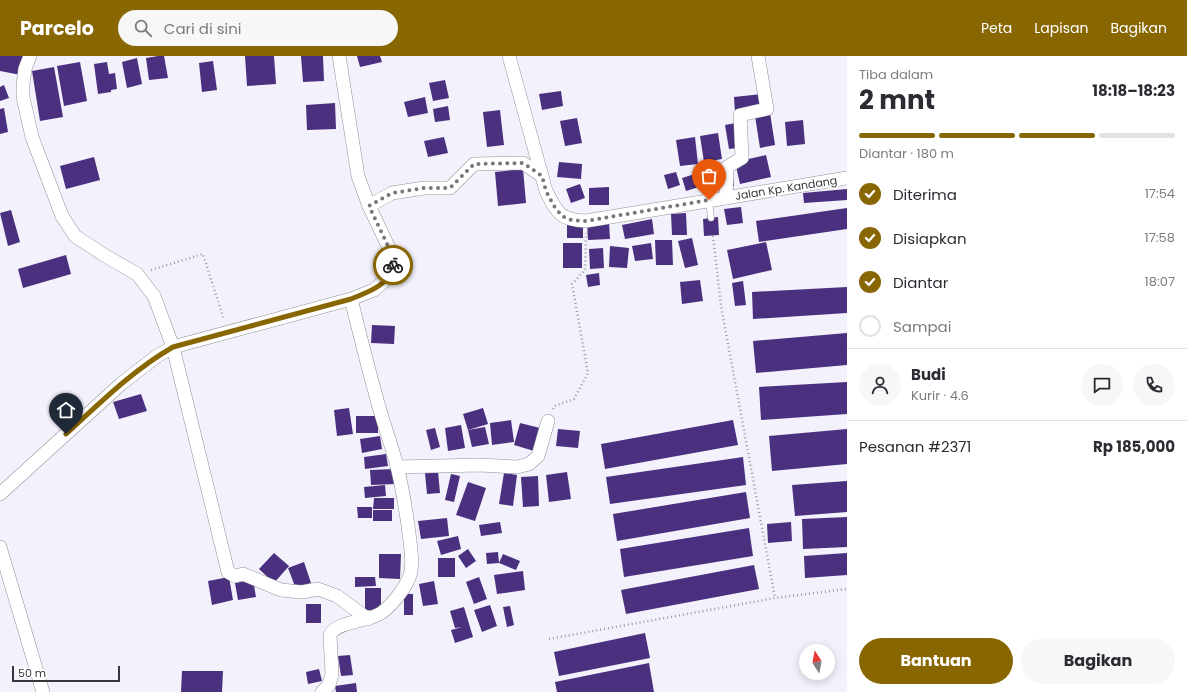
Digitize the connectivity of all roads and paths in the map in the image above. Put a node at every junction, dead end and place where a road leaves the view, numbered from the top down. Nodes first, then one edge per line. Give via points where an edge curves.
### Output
1 (30, 56) edge
2 (339, 56) edge
3 (509, 56) edge
4 (758, 56) edge
5 (542, 176) junction
6 (847, 178) edge
7 (726, 198) junction
8 (709, 200) junction
9 (369, 206) junction
10 (711, 218) dead end
11 (586, 221) junction
12 (713, 236) dead end
13 (137, 274) junction
14 (351, 299) junction
15 (228, 332) junction
16 (173, 347) junction
17 (548, 421) joint
18 (397, 467) junction
19 (0, 494) edge
20 (0, 548) edge
21 (847, 589) edge
22 (775, 598) junction
23 (368, 619) junction
24 (549, 639) dead end
25 (42, 692) edge
26 (322, 692) edge

1 - 13 street via 25,69 23,97 32,137 62,216 75,236
2 - 9 street via 358,176
3 - 5 street, Jalan Kp. Kandang
4 - 7 street via 767,109 740,115 742,158 728,167
5 - 9 street via 523,163 474,164 450,188 424,188 392,193
5 - 11 street, Jalan Kp. Kandang via 546,191 562,216 571,220
6 - 7 street, Jalan Kp. Kandang
7 - 8 street, Jalan Kp. Kandang
8 - 10 lane
8 - 11 street, Jalan Kp. Kandang
9 - 14 street via 389,248 393,266 390,276 374,290
11 - 17 path via 586,270 572,284 588,373 574,399 554,406
12 - 22 path via 721,306
13 - 15 path via 203,254
13 - 16 street via 154,296
14 - 15 street
14 - 18 street
15 - 16 street
16 - 19 street via 121,384
16 - 23 street via 228,572 235,576 243,574 281,590 302,592 318,589 337,596
17 - 18 street via 538,456 529,464 517,467
18 - 23 street via 408,522 410,573 392,603 381,613
20 - 25 street
21 - 22 path
22 - 24 path
23 - 26 street via 332,631 332,674 329,685

